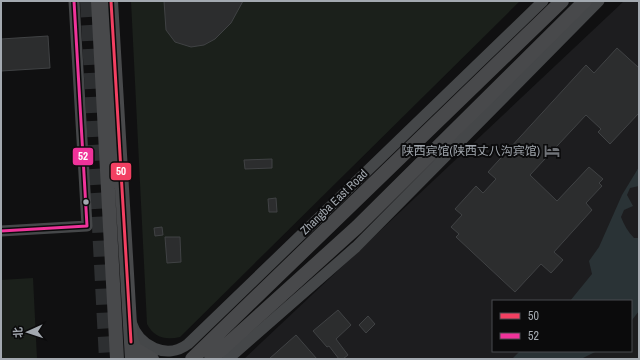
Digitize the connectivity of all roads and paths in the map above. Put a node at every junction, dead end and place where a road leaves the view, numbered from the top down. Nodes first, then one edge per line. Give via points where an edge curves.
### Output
1 (74, 1) edge
2 (98, 1) edge
3 (111, 1) edge
4 (543, 1) edge
5 (562, 1) edge
6 (585, 1) edge
7 (599, 1) edge
8 (1, 231) edge
9 (128, 308) junction
10 (131, 339) junction
11 (192, 358) edge
12 (117, 359) edge
13 (132, 359) edge
14 (152, 359) edge
15 (211, 359) edge
16 (228, 359) edge

1 - 8 street via 87,226
2 - 12 main road
3 - 9 main road
4 - 9 street, Zhangba East Road via 188,344 176,350 164,351 146,344 135,331
5 - 11 main road, Zhangba East Road
6 - 15 main road via 356,227
7 - 16 street via 356,247
9 - 10 main road
10 - 13 main road
10 - 14 main road via 135,349

